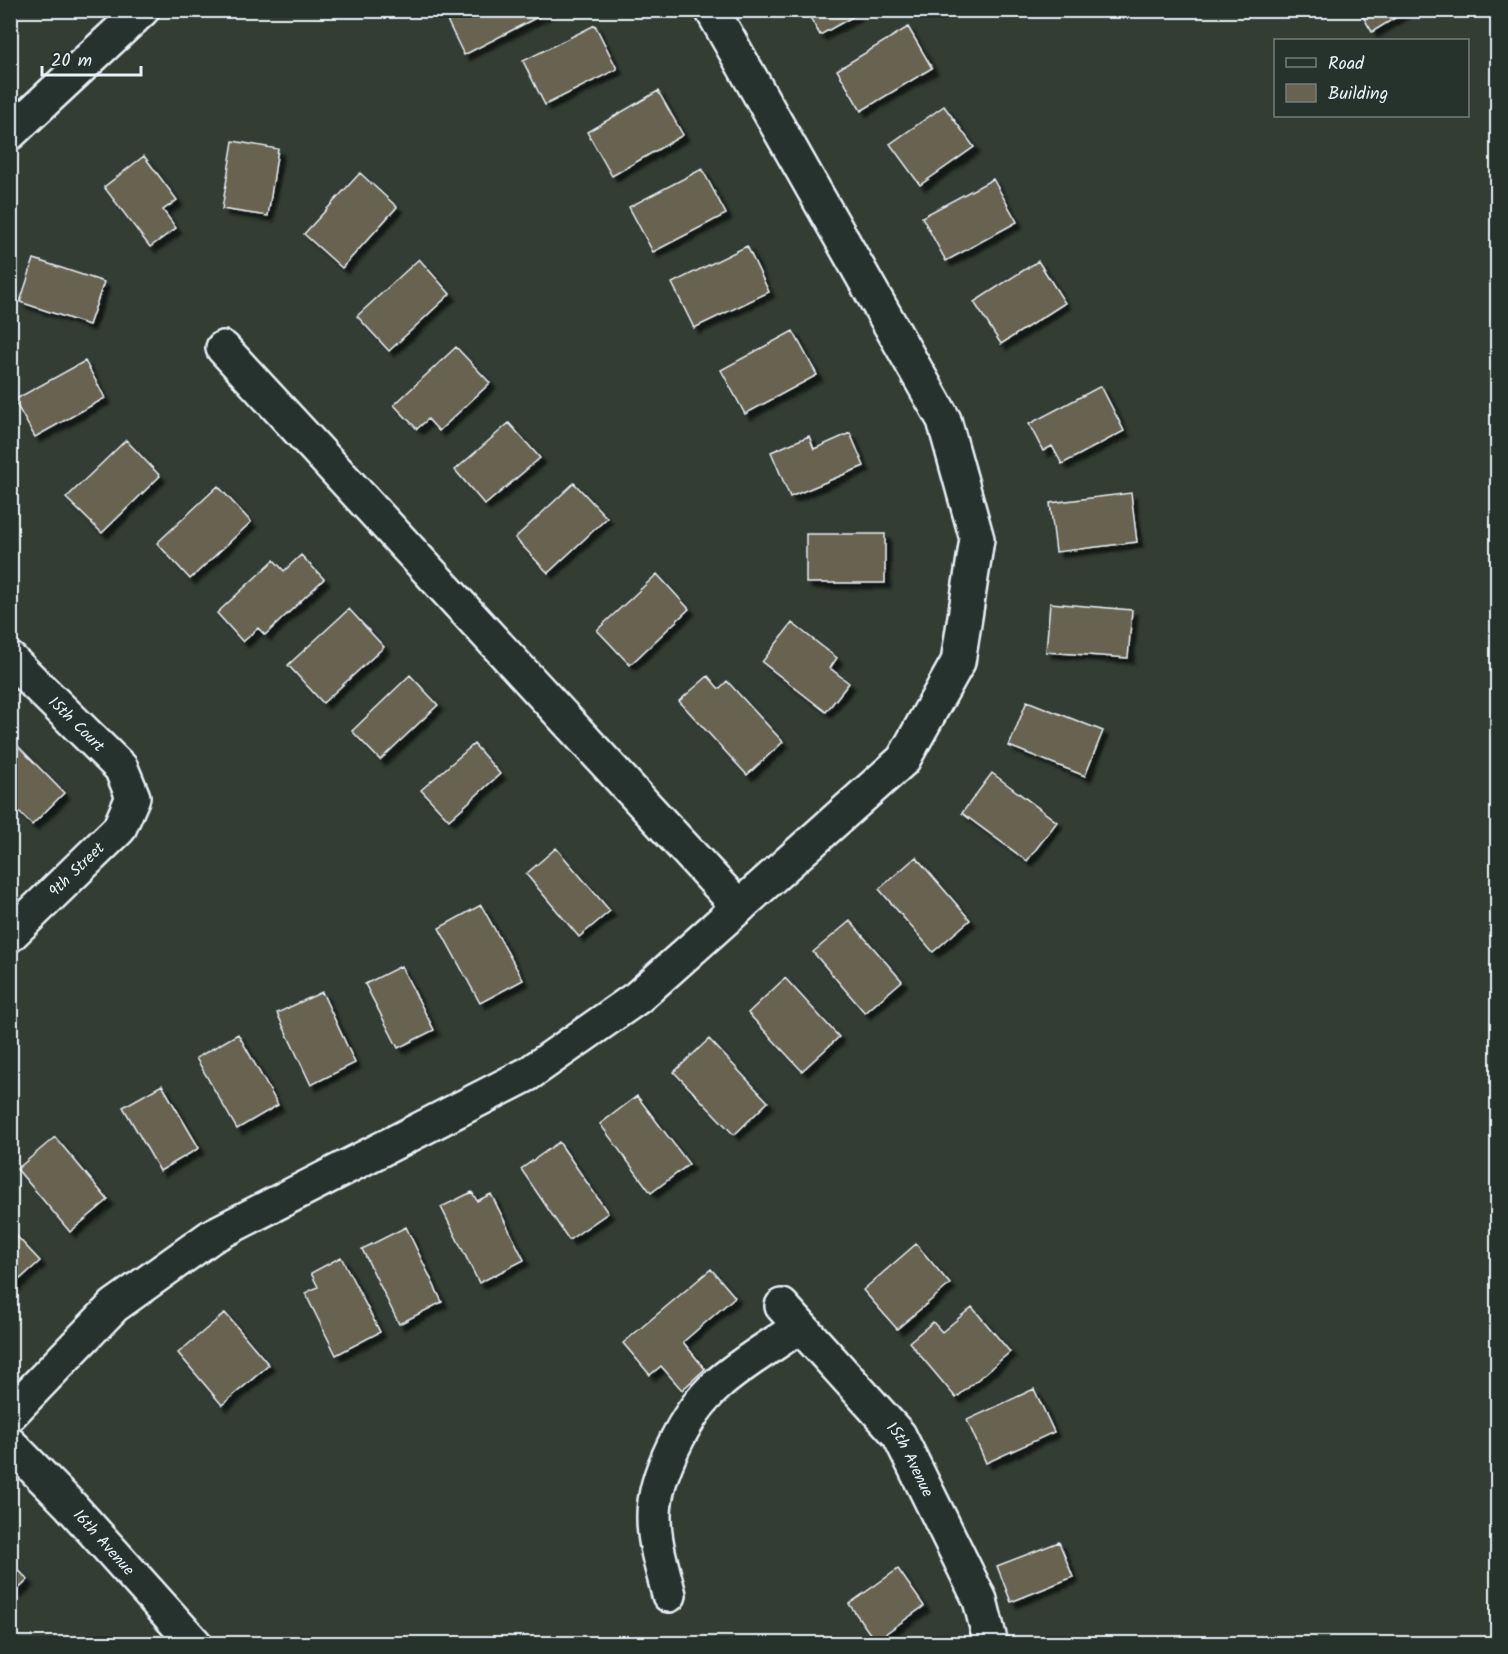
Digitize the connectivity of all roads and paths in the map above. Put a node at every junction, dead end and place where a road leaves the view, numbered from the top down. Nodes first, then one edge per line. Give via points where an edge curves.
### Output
1 (142, 10) edge
2 (712, 10) edge
3 (10, 133) edge
4 (223, 348) dead end
5 (10, 659) edge
6 (133, 797) joint
7 (739, 907) junction
8 (10, 935) edge
9 (10, 1414) edge
10 (10, 1444) edge
11 (669, 1594) dead end
12 (195, 1644) edge
13 (991, 1644) edge

1 - 3 street
2 - 7 street via 944,420 977,538 958,662 903,760
4 - 7 street
5 - 6 street, 15th Court via 121,768
6 - 8 street, 9th Street via 119,829
7 - 9 street via 638,997 528,1074 212,1236 114,1306
10 - 12 street, 16th Avenue
11 - 13 street, 15th Avenue via 654,1518 659,1481 673,1447 692,1414 716,1385 790,1316 899,1435 980,1600

